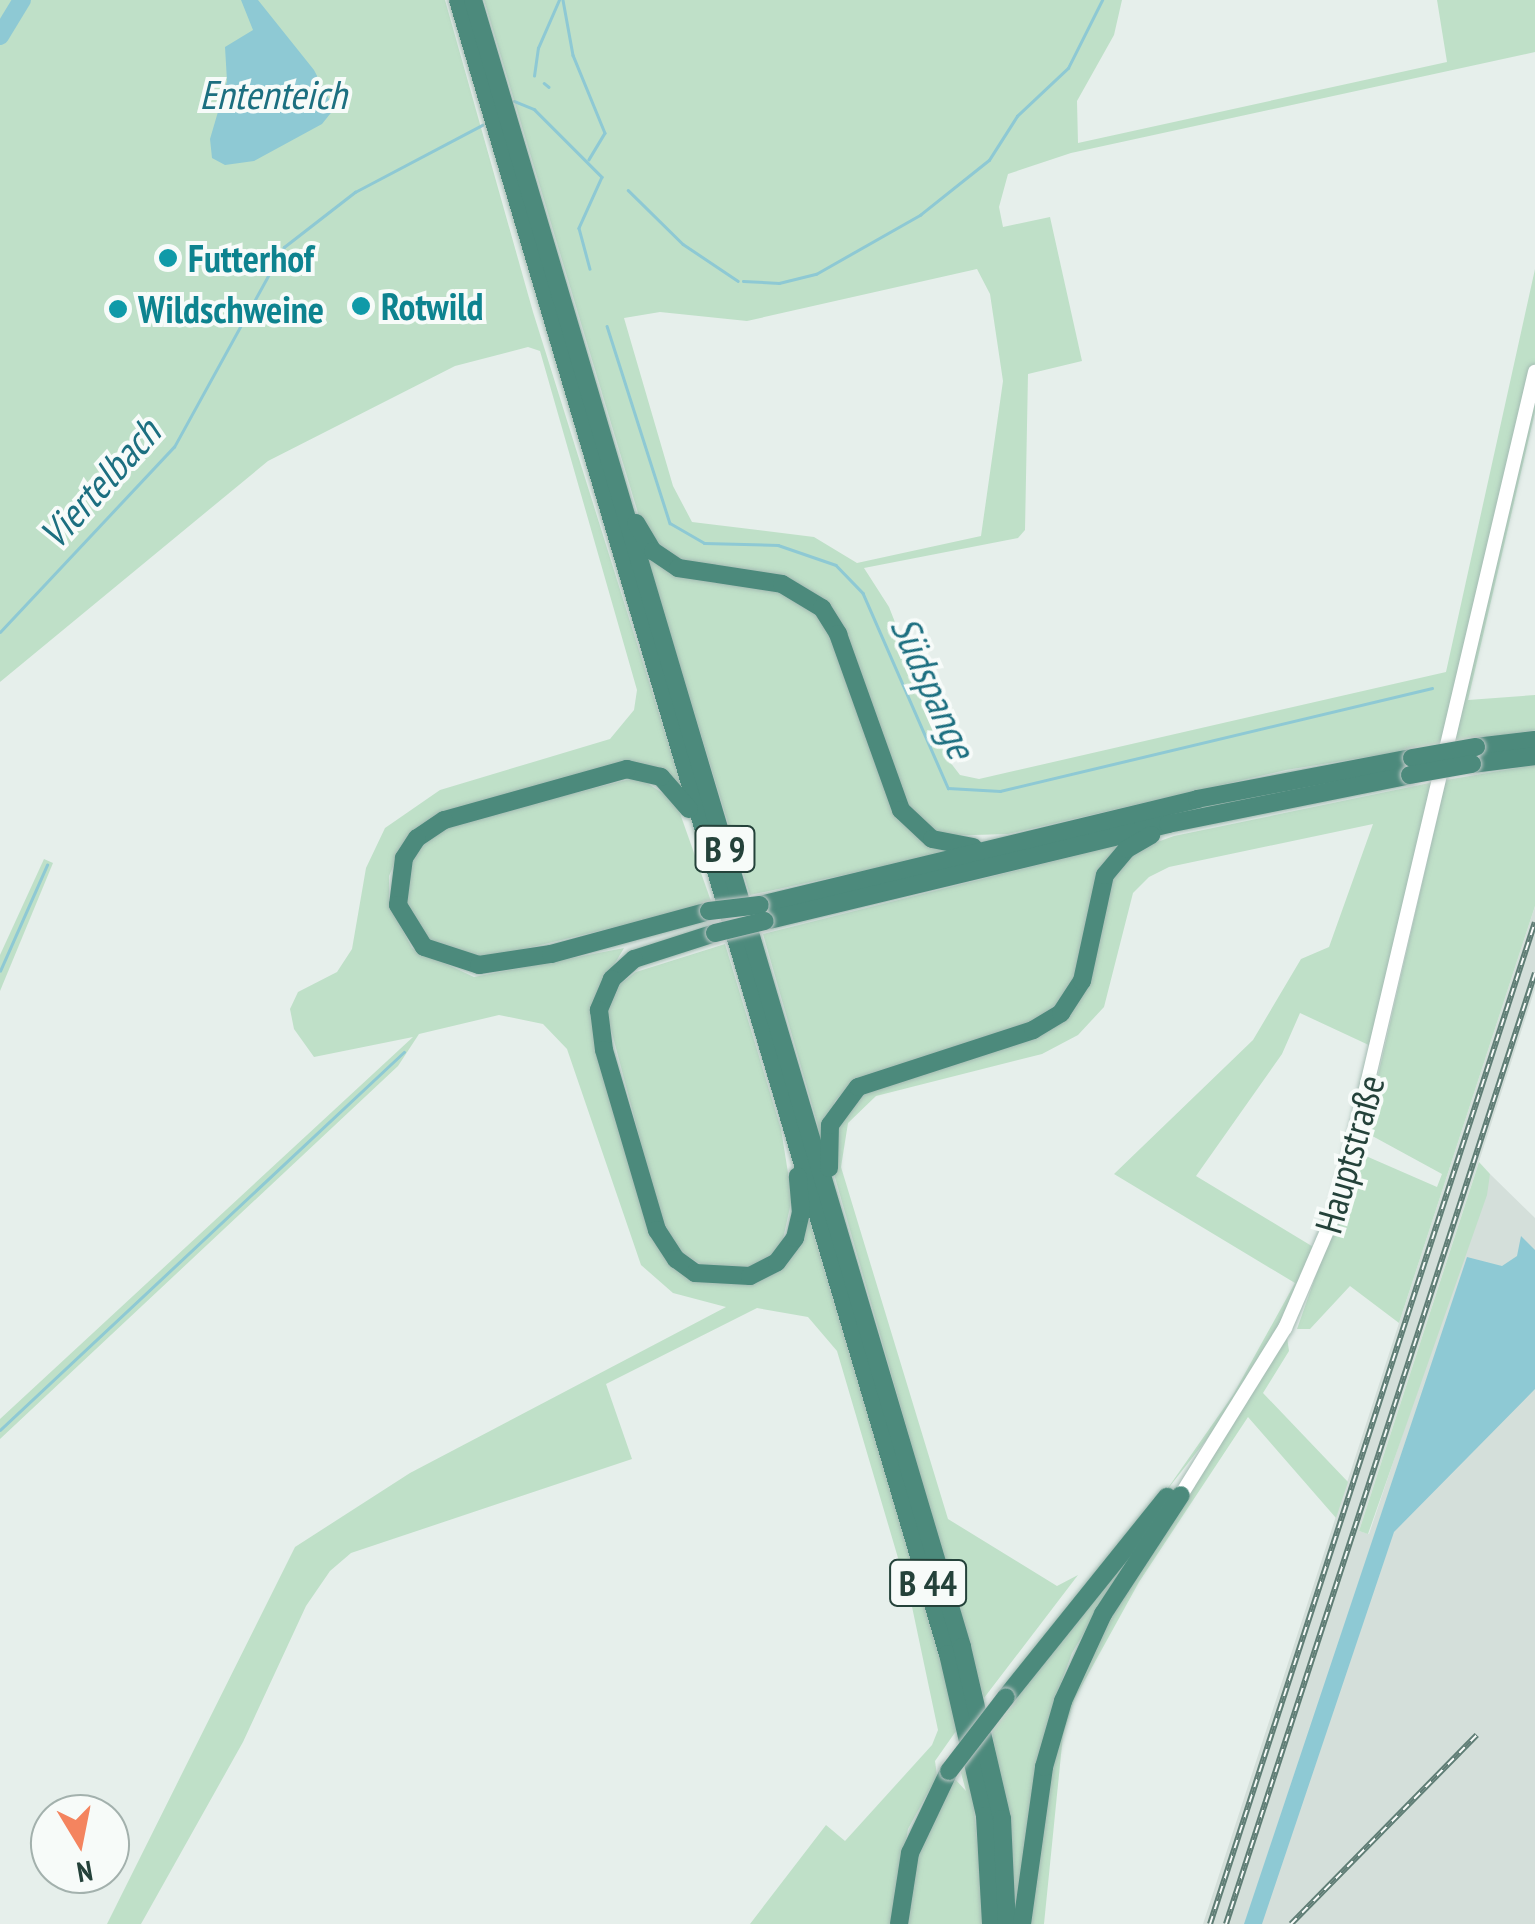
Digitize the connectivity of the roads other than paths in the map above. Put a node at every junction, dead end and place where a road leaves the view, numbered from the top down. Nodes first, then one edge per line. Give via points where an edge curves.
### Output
1 (458, 0) edge
2 (473, 0) edge
3 (1535, 372) edge
4 (618, 488) junction
5 (1535, 740) edge
6 (1474, 756) junction
7 (1535, 756) edge
8 (1411, 766) junction
9 (1168, 824) junction
10 (706, 845) junction
11 (993, 847) junction
12 (762, 913) junction
13 (799, 1151) junction
14 (832, 1210) junction
15 (1177, 1492) junction
16 (899, 1924) edge
17 (991, 1924) edge
18 (1007, 1924) edge
19 (1022, 1924) edge

1 - 10 highway, B 9
2 - 4 highway, B 9
3 - 15 main road, Hauptstraße via 1378,1052 1320,1254 1285,1328
4 - 11 highway via 647,542 669,563 702,575 782,584 822,608 838,634 907,820 942,843
4 - 14 highway, B 9
5 - 6 highway, B 9
6 - 7 highway, B 9
6 - 8 highway, B 9, bridge
8 - 9 highway, B 9
8 - 11 highway, B 9
9 - 12 highway, B 9
9 - 14 highway via 1110,867 1082,981 1061,1013 1033,1030 876,1077 848,1095 827,1137
10 - 12 highway, bridge via 670,783 627,769 444,820 409,848 396,891 414,939 448,960 479,966 551,954 708,911
10 - 13 highway, B 9
11 - 12 highway
12 - 13 highway, B 9, bridge via 656,947 612,979 598,1020 668,1250 685,1267 718,1279 750,1276 776,1262 800,1227
13 - 17 highway, B 44 via 976,1765
14 - 18 highway, B 44 via 990,1751 1002,1819
15 - 16 highway, bridge via 949,1771 910,1853
15 - 19 highway via 1073,1676 1044,1767

